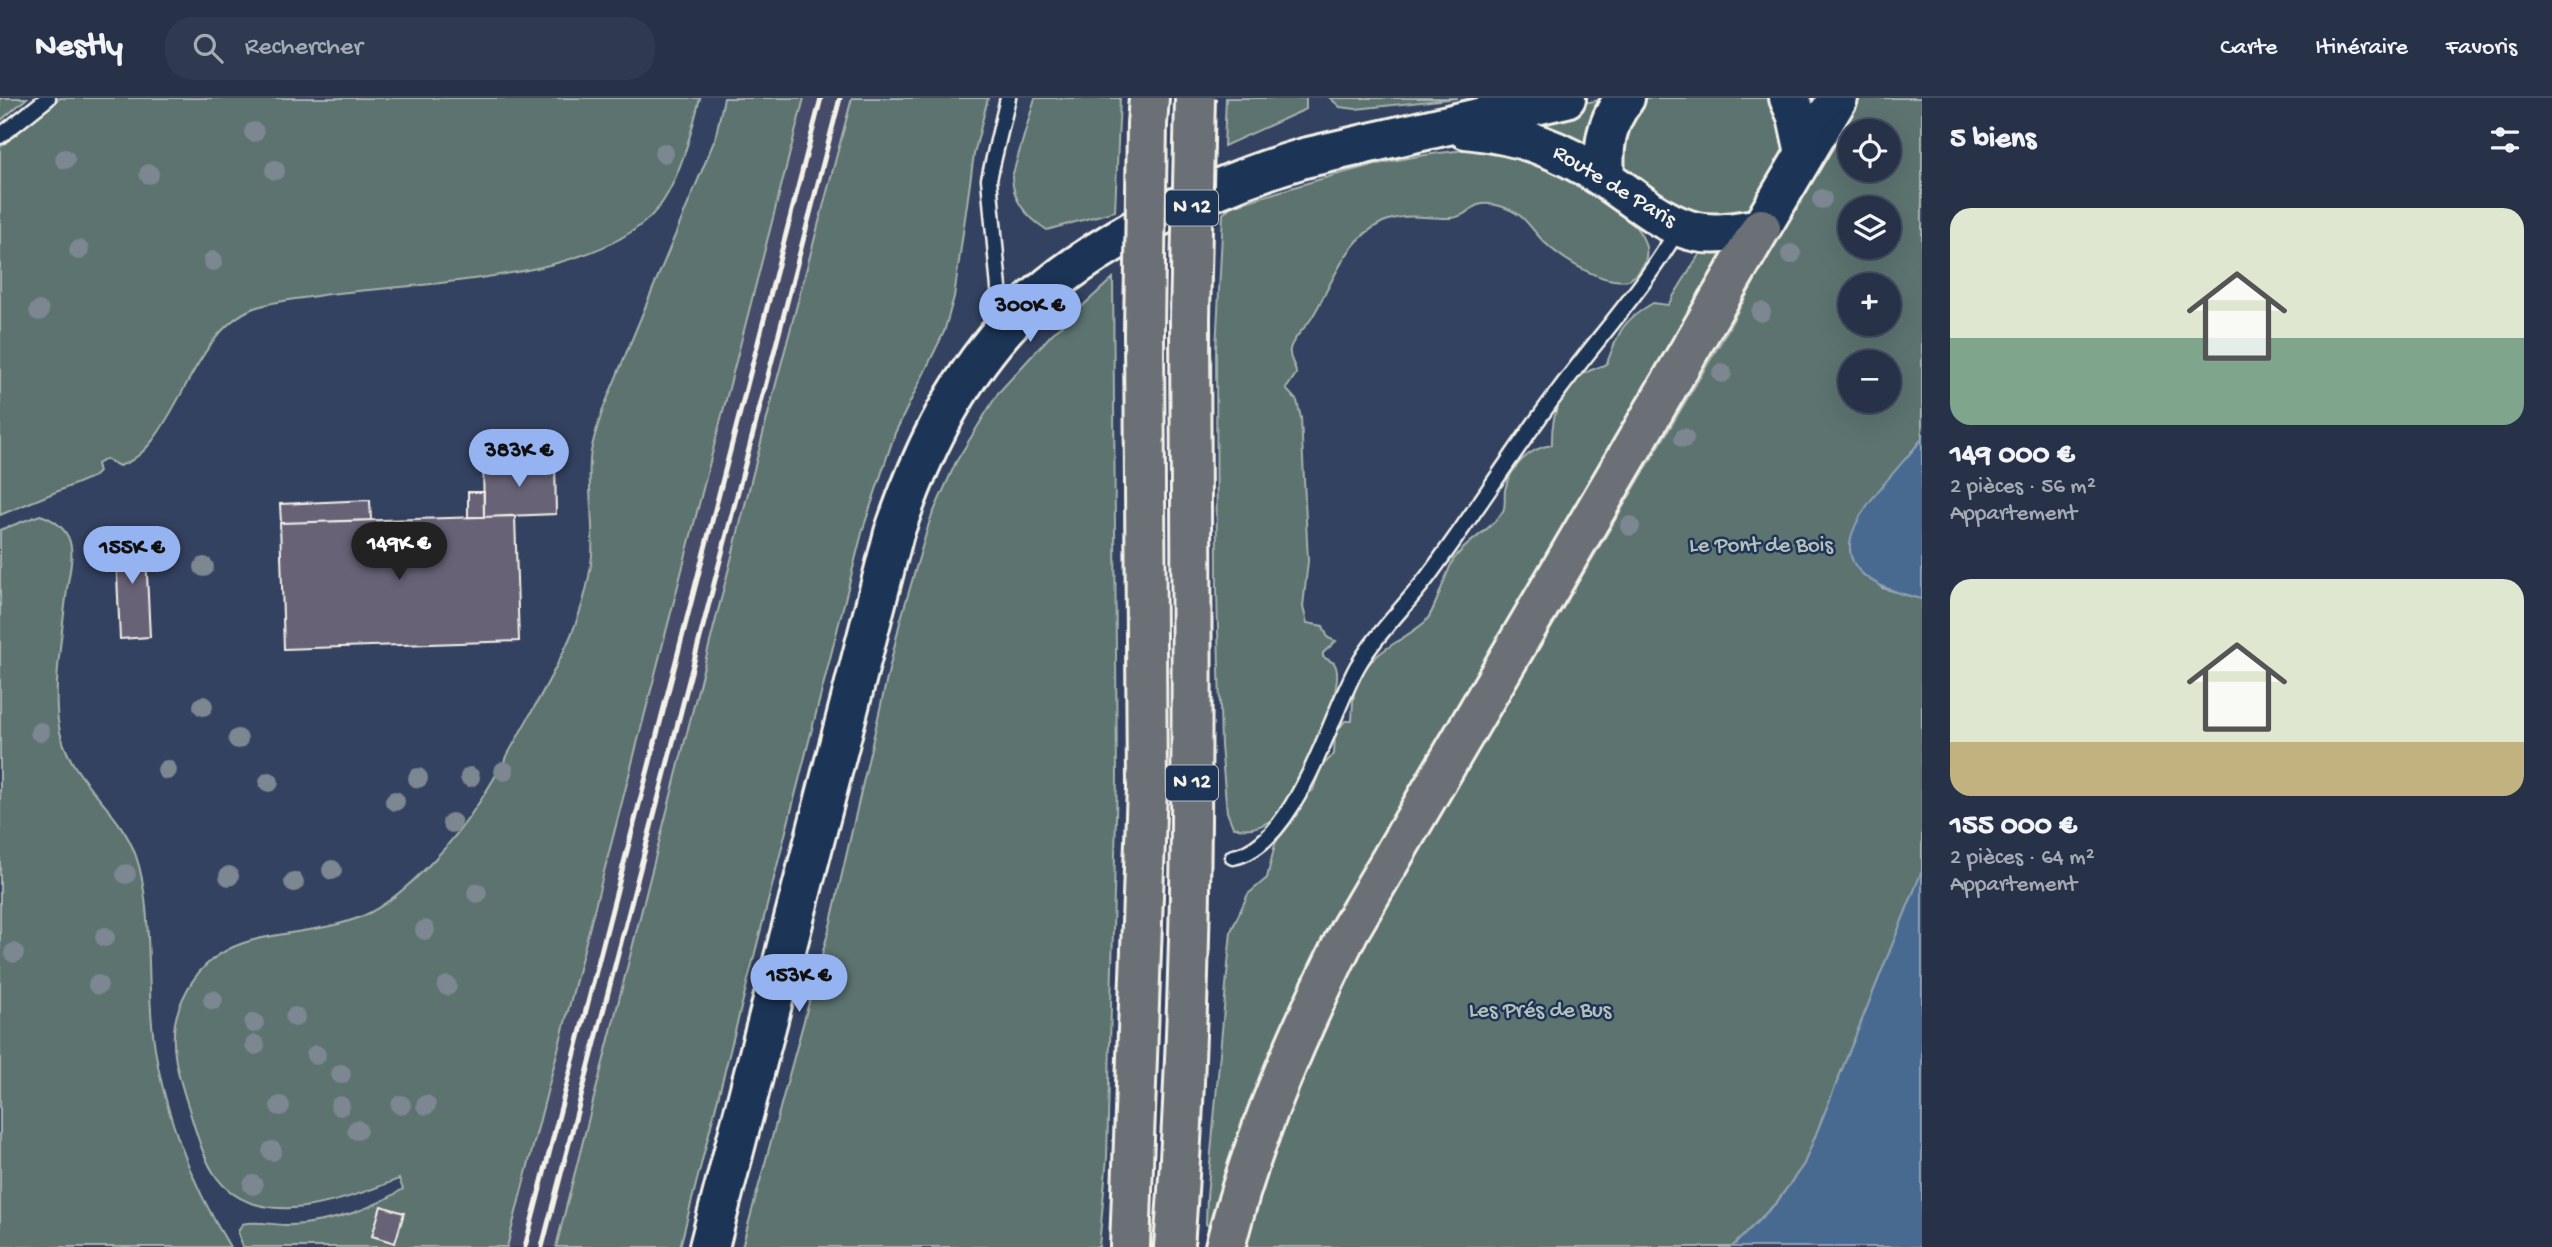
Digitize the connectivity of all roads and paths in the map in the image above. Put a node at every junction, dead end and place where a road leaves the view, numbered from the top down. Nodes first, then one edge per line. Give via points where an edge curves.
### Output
1 (48, 98) edge
2 (1008, 98) edge
3 (1195, 98) edge
4 (1566, 98) edge
5 (1625, 98) edge
6 (1789, 98) edge
7 (1838, 98) edge
8 (1148, 111) edge
9 (1443, 127) junction
10 (0, 136) edge
11 (1805, 153) junction
12 (1605, 178) junction
13 (1680, 227) junction
14 (1761, 228) junction
15 (1003, 330) junction
16 (1233, 857) dead end
17 (709, 1247) edge
18 (1130, 1247) edge
19 (1174, 1247) edge
20 (1225, 1247) edge

1 - 10 lane
2 - 15 lane via 989,179
3 - 19 highway, N 12, bridge via 1190,318 1192,767 1185,1053
4 - 9 street
5 - 12 street via 1606,130
6 - 11 street
7 - 11 street
8 - 18 highway, N 12, bridge via 1144,333 1147,788
9 - 12 street, Route de Paris via 1530,139
9 - 15 street via 1304,158 1184,204 1070,273
11 - 14 street
12 - 13 street, Route de Paris
13 - 14 street, Route de Paris via 1712,233
13 - 16 lane via 1656,266 1560,388 1429,575 1359,664 1323,747 1277,826 1258,846
14 - 20 highway via 1349,931 1275,1090
15 - 17 street via 966,378 935,430 894,533

